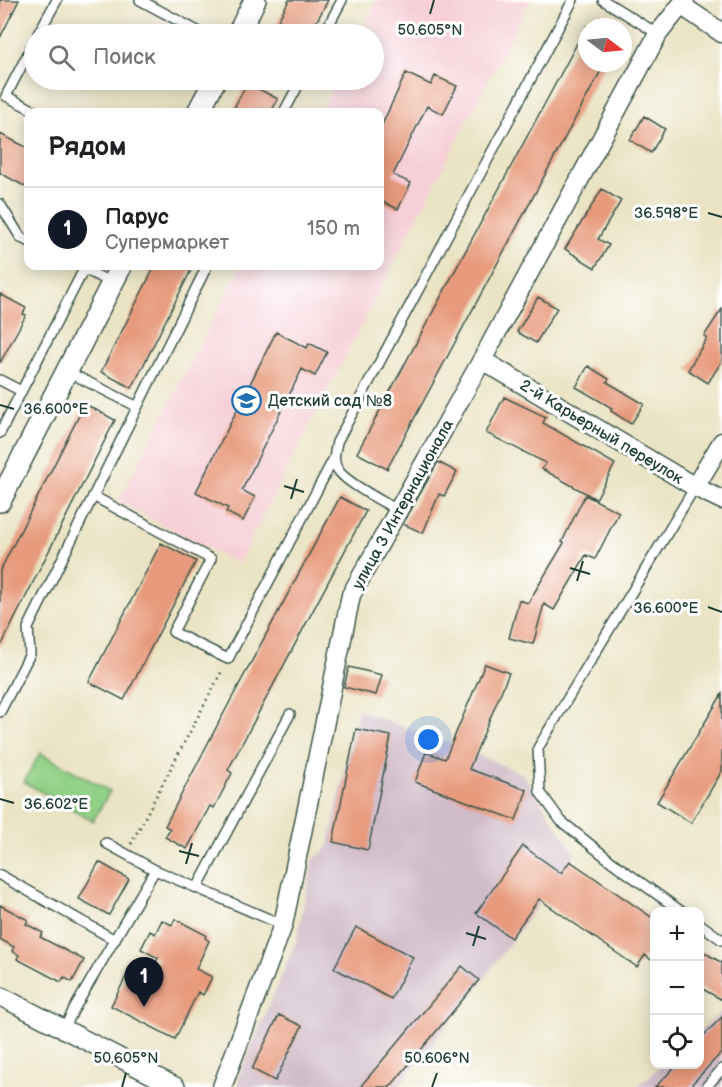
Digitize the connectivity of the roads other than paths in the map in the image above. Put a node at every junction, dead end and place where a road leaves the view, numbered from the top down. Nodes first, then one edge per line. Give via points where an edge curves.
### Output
1 (57, 0) edge
2 (140, 0) edge
3 (255, 0) edge
4 (342, 0) edge
5 (573, 0) edge
6 (603, 0) edge
7 (683, 2) edge
8 (44, 24) edge
9 (184, 24) edge
10 (243, 24) edge
11 (329, 24) edge
12 (722, 33) edge
13 (658, 34) junction
14 (24, 61) edge
15 (210, 90) edge
16 (293, 90) edge
17 (29, 108) edge
18 (200, 108) edge
19 (286, 108) edge
20 (0, 204) edge
21 (24, 239) edge
22 (79, 270) edge
23 (95, 270) edge
24 (205, 270) edge
25 (116, 274) edge
26 (482, 360) junction
27 (66, 371) junction
28 (0, 380) edge
29 (21, 391) junction
30 (136, 406) junction
31 (0, 433) edge
32 (722, 442) edge
33 (334, 458) junction
34 (695, 487) junction
35 (93, 496) junction
36 (722, 500) edge
37 (0, 501) edge
38 (399, 511) junction
39 (0, 712) edge
40 (290, 714) dead end
41 (106, 843) dead end
42 (154, 870) junction
43 (0, 874) edge
44 (196, 888) junction
45 (675, 907) edge
46 (283, 925) junction
47 (704, 927) edge
48 (115, 940) junction
49 (722, 940) edge
50 (0, 996) edge
51 (64, 1029) junction
52 (722, 1069) edge
53 (176, 1087) edge
54 (222, 1087) edge
55 (706, 1087) edge

1 - 8 lane
2 - 9 lane
3 - 10 street
4 - 11 lane
5 - 33 lane via 337,442
6 - 13 lane
7 - 12 street
7 - 13 street, улица 3 Интернационала
13 - 26 street, улица 3 Интернационала
14 - 17 lane via 6,96
15 - 18 street
16 - 19 lane
20 - 21 lane
22 - 29 lane
23 - 25 lane
24 - 30 lane
25 - 27 street
26 - 34 street, 2-й Карьерный переулок
26 - 38 street, улица 3 Интернационала
27 - 30 lane
27 - 37 street
28 - 29 lane
29 - 31 lane
30 - 35 lane
32 - 34 street
33 - 35 lane via 228,659 173,632 211,558
33 - 38 lane via 338,471 349,481
34 - 36 street, 2-й Карьерный переулок
34 - 45 lane via 538,748 540,792 561,821
35 - 39 lane via 28,628 30,654
38 - 46 street, улица 3 Интернационала via 351,595
40 - 44 lane
41 - 42 lane
42 - 44 lane
42 - 48 lane
43 - 48 lane
44 - 46 lane
46 - 54 street, улица 3 Интернационала
47 - 49 lane
48 - 51 lane
50 - 51 street
51 - 53 street
52 - 55 lane

